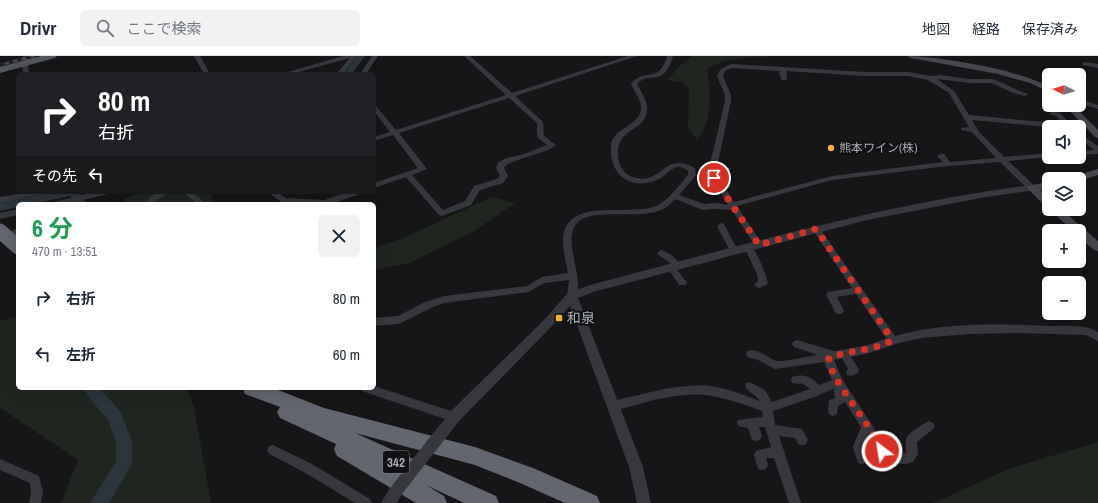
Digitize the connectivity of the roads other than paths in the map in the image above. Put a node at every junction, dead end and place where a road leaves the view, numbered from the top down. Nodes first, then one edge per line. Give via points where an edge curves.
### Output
1 (44, 56) edge
2 (52, 56) edge
3 (197, 56) edge
4 (343, 56) edge
5 (350, 56) edge
6 (354, 56) edge
7 (375, 56) edge
8 (467, 56) edge
9 (634, 56) edge
10 (670, 56) edge
11 (911, 56) edge
12 (1090, 58) dead end
13 (1097, 59) dead end
14 (25, 64) junction
15 (1084, 64) dead end
16 (1098, 66) edge
17 (782, 68) junction
18 (0, 69) edge
19 (26, 72) edge
20 (206, 72) edge
21 (284, 72) edge
22 (291, 72) edge
23 (343, 72) edge
24 (365, 72) edge
25 (784, 79) dead end
26 (931, 79) junction
27 (1042, 86) edge
28 (1025, 94) dead end
29 (510, 96) junction
30 (1086, 104) edge
31 (1098, 107) edge
32 (376, 110) edge
33 (1075, 112) edge
34 (1052, 114) dead end
35 (967, 117) junction
36 (1064, 120) edge
37 (1042, 125) edge
38 (963, 129) dead end
39 (974, 130) junction
40 (394, 133) junction
41 (1098, 135) edge
42 (376, 138) edge
43 (1086, 141) edge
44 (1086, 153) edge
45 (1042, 155) edge
46 (941, 156) dead end
47 (1001, 158) junction
48 (948, 164) junction
49 (826, 172) dead end
50 (1098, 172) edge
51 (407, 174) junction
52 (835, 176) junction
53 (1086, 176) edge
54 (376, 185) edge
55 (1042, 186) edge
56 (1032, 188) junction
57 (30, 194) edge
58 (97, 194) edge
59 (162, 194) edge
60 (190, 194) edge
61 (275, 194) edge
62 (351, 194) edge
63 (674, 196) junction
64 (1042, 197) edge
65 (0, 200) edge
66 (64, 202) edge
67 (151, 202) edge
68 (200, 202) edge
69 (305, 202) edge
70 (331, 202) edge
71 (733, 207) junction
72 (16, 212) edge
73 (0, 216) edge
74 (1062, 216) edge
75 (721, 226) dead end
76 (816, 229) junction
77 (754, 246) junction
78 (1098, 247) edge
79 (734, 251) junction
80 (661, 253) dead end
81 (674, 266) junction
82 (573, 276) junction
83 (682, 283) dead end
84 (759, 284) dead end
85 (859, 290) junction
86 (572, 296) junction
87 (839, 311) dead end
88 (376, 322) edge
89 (1098, 337) edge
90 (889, 342) junction
91 (797, 344) dead end
92 (844, 353) junction
93 (751, 354) dead end
94 (831, 357) junction
95 (851, 372) dead end
96 (796, 380) dead end
97 (840, 385) junction
98 (750, 386) dead end
99 (243, 390) edge
100 (257, 390) edge
101 (372, 390) edge
102 (818, 391) junction
103 (613, 406) junction
104 (768, 408) junction
105 (833, 411) dead end
106 (454, 417) junction
107 (305, 421) junction
108 (770, 426) junction
109 (867, 426) junction
110 (929, 426) dead end
111 (756, 436) dead end
112 (802, 440) dead end
113 (273, 450) dead end
114 (778, 452) junction
115 (862, 459) dead end
116 (0, 464) edge
117 (762, 465) dead end
118 (35, 503) edge
119 (366, 503) edge
120 (388, 503) edge
121 (436, 503) edge
122 (488, 503) edge
123 (588, 503) edge
124 (644, 503) edge
125 (795, 503) edge

1 - 18 street
2 - 14 main road
3 - 20 street
4 - 21 street
5 - 22 street
6 - 23 street
7 - 24 street
8 - 29 street
9 - 29 street
10 - 63 street via 668,67 662,73 635,81 644,110 638,123 618,136 615,144 615,164 625,177 630,179 648,180 664,174 674,165 683,165 692,170 692,175
11 - 27 main road via 1005,73
12 - 13 street
14 - 18 main road
14 - 19 street
15 - 16 street
17 - 25 street
17 - 26 street via 836,75
17 - 71 street via 738,65 721,72 728,101 712,172
26 - 28 street via 939,77 999,82 1015,92
26 - 35 street via 948,88
29 - 40 street
29 - 51 street via 541,123 541,137 552,145 507,161 501,165 504,176 500,181 477,188 468,204 442,213
30 - 31 street
32 - 40 street
33 - 41 main road
34 - 36 street via 1058,114
35 - 37 street
35 - 39 street
38 - 39 street
39 - 47 street
40 - 42 street
40 - 51 street via 423,169
43 - 44 street via 1098,150
45 - 47 street
46 - 48 street
47 - 48 street via 969,159
47 - 56 street
48 - 52 street via 916,165
49 - 52 street
50 - 53 main road
51 - 54 street
52 - 71 street
55 - 56 main road
56 - 64 main road
56 - 76 street via 986,194
57 - 65 street
58 - 66 street
59 - 67 street
60 - 68 street
61 - 69 street via 284,200
62 - 70 street
63 - 71 street via 703,207
63 - 82 street via 656,209 638,213 587,214 576,220 569,228 568,240
71 - 77 street
72 - 73 street
74 - 78 main road
75 - 79 street
76 - 77 street
76 - 85 street
77 - 79 street
77 - 84 street via 762,274 763,283
79 - 81 street
80 - 81 street via 671,258
81 - 83 street
81 - 86 street via 602,284
82 - 86 street
82 - 88 street via 542,280 529,289 444,300 399,320
85 - 87 street via 831,294
85 - 90 street via 891,337
86 - 103 street
86 - 106 street
89 - 90 street via 1088,331 1013,328 951,331
90 - 92 street via 863,351
91 - 94 street via 820,350
92 - 94 street
92 - 95 street via 854,370
93 - 94 street via 775,365
94 - 97 street via 828,362
96 - 102 street via 802,378 808,381
97 - 102 street
97 - 105 street via 840,400 833,403
97 - 109 street
98 - 104 street via 761,393
99 - 107 highway, 342
100 - 123 highway via 323,416 475,456
101 - 106 street
102 - 104 street
103 - 104 street via 695,390 711,391
103 - 124 street via 636,466
104 - 108 street
106 - 120 street, bridge
107 - 121 highway via 330,441
107 - 122 highway, 342
108 - 111 street via 747,423
108 - 112 street via 798,432
108 - 114 street
109 - 110 street via 882,451 897,459 909,458 912,454 911,440
109 - 115 street via 867,431 859,443
113 - 119 street
114 - 117 street via 760,455
114 - 125 street
116 - 118 street via 9,471 26,474 35,480

